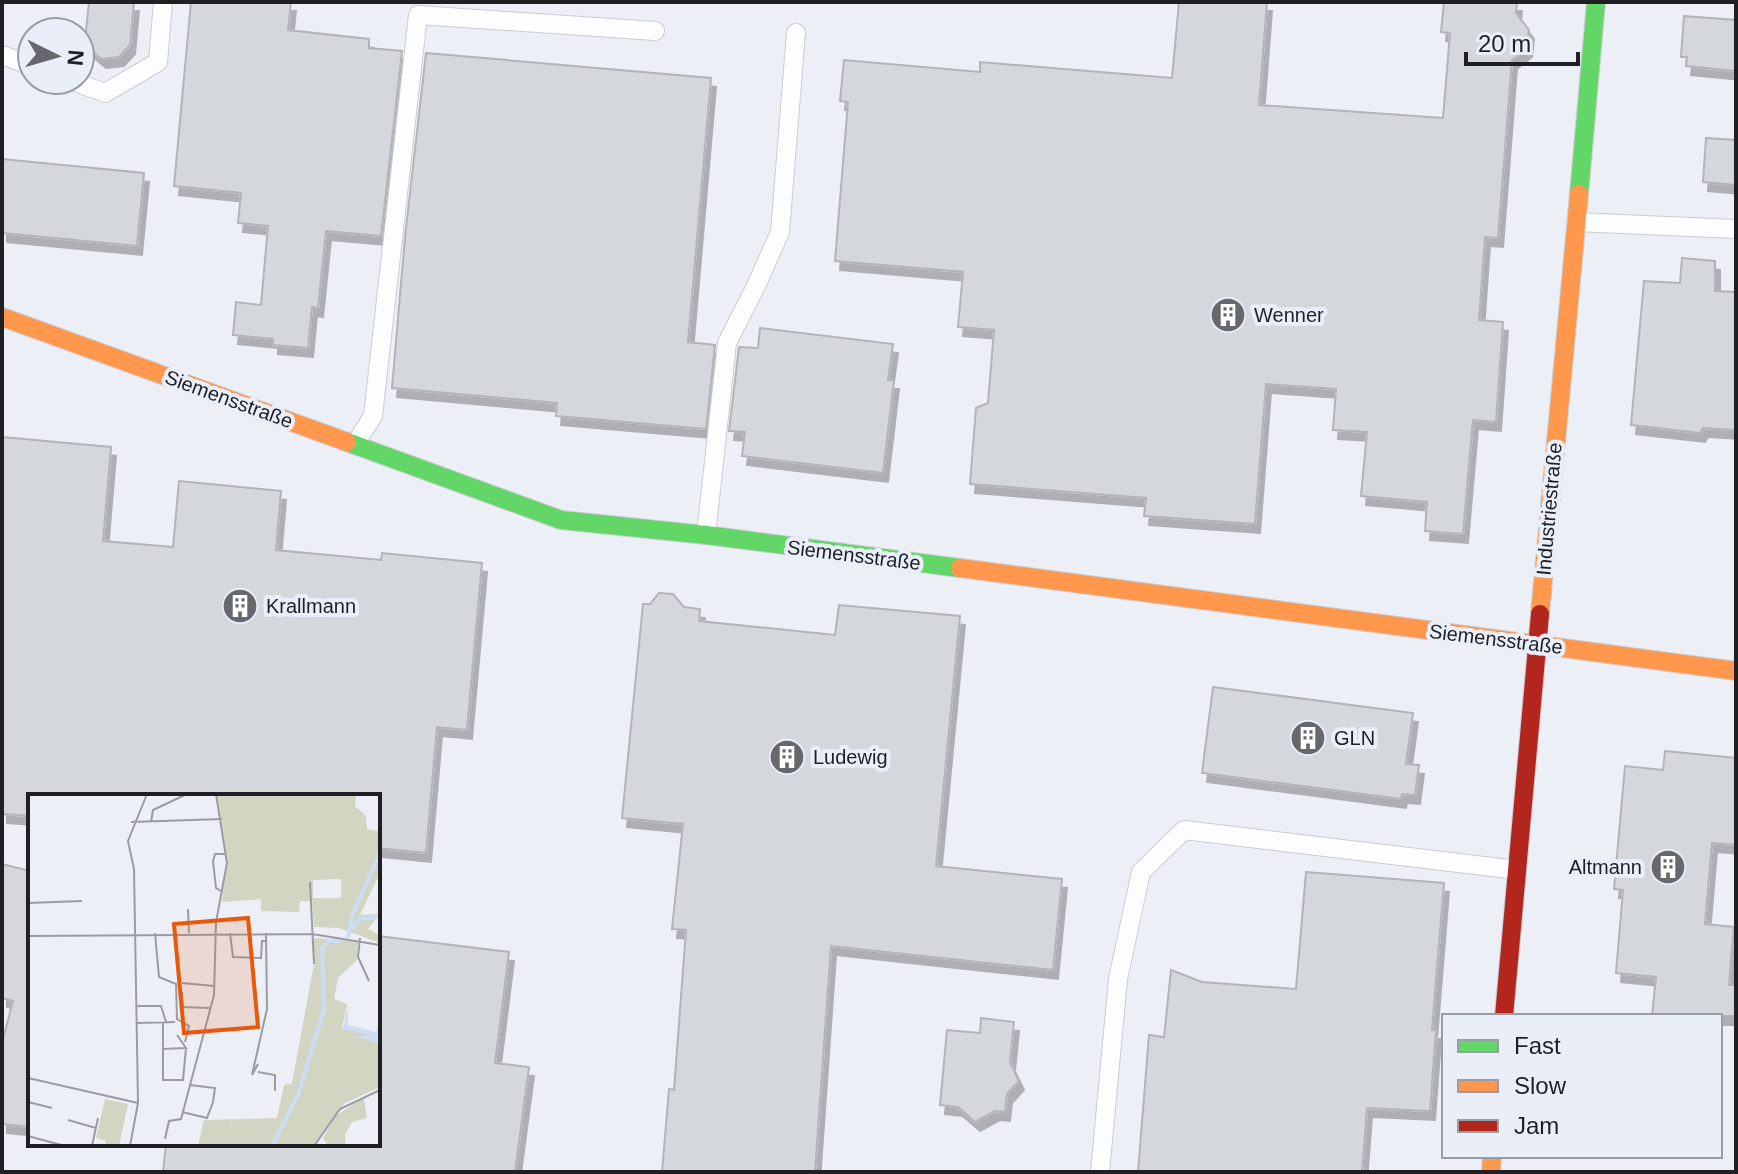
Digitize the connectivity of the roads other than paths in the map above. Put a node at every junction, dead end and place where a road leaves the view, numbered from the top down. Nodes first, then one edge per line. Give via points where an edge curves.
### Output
1 (163, 2) edge
2 (1596, 2) edge
3 (655, 31) dead end
4 (796, 33) dead end
5 (96, 90) edge
6 (1576, 222) junction
7 (1736, 229) edge
8 (2, 317) edge
9 (355, 444) junction
10 (706, 535) junction
11 (1537, 644) junction
12 (1736, 671) edge
13 (1517, 870) junction
14 (1504, 1014) edge
15 (1100, 1172) edge

1 - 5 lane via 158,62 105,93
2 - 6 street, Industriestraße
3 - 9 lane via 418,15 373,416
4 - 10 lane via 780,232 727,343
6 - 7 lane
6 - 11 street, Industriestraße
8 - 9 street, Siemensstraße
9 - 10 street, Siemensstraße via 561,520
10 - 11 street, Siemensstraße
11 - 12 street, Siemensstraße
11 - 13 street, Industriestraße
13 - 14 street, Industriestraße
13 - 15 lane via 1184,830 1141,872 1118,979

